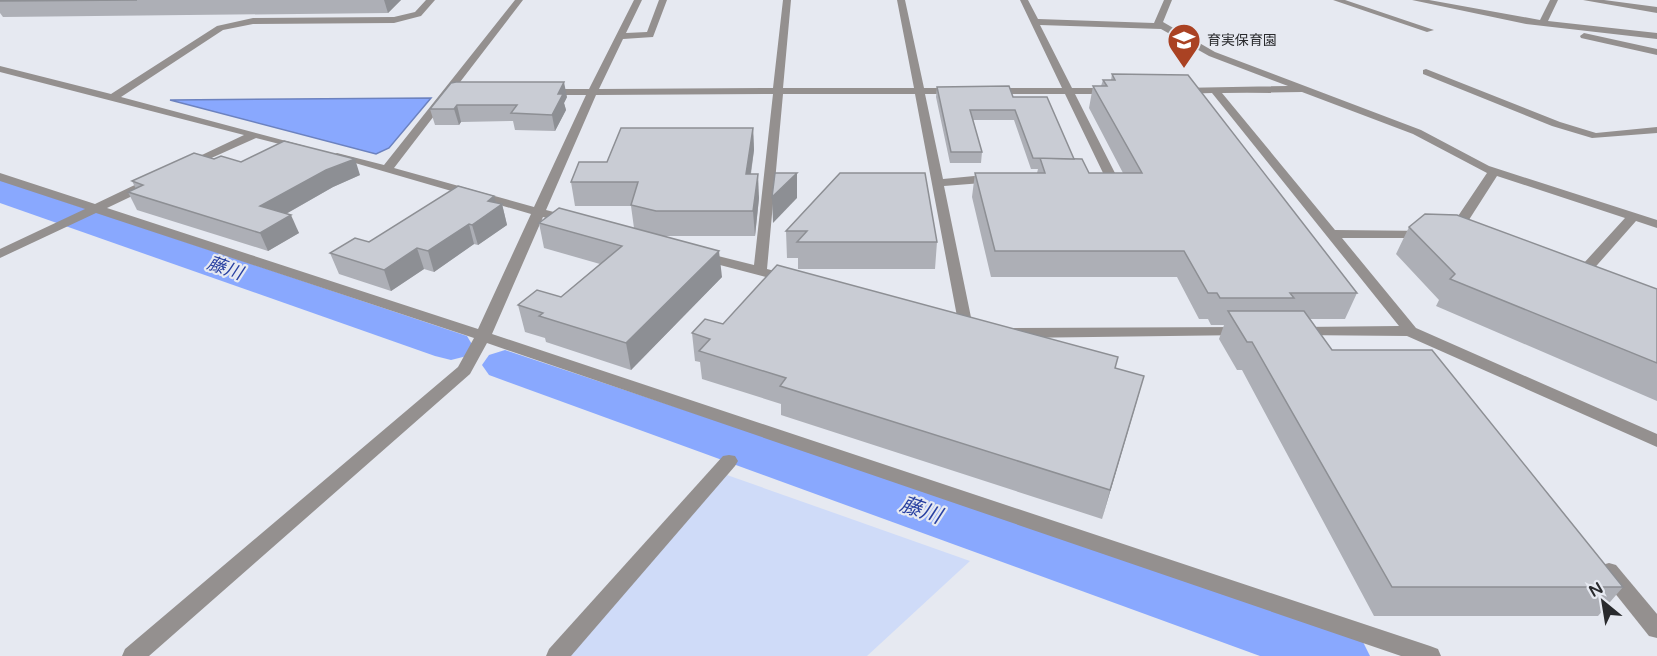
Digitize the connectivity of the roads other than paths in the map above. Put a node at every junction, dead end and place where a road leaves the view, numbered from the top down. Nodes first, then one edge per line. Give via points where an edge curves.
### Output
1 (431, 0) edge
2 (519, 0) edge
3 (638, 0) edge
4 (663, 0) edge
5 (787, 0) edge
6 (901, 0) edge
7 (1024, 0) edge
8 (1168, 0) edge
9 (1336, 0) edge
10 (1416, 0) edge
11 (1554, 0) edge
12 (1587, 0) edge
13 (1633, 0) edge
14 (1640, 8) junction
15 (1657, 10) edge
16 (1657, 20) edge
17 (1526, 21) junction
18 (1036, 22) junction
19 (1543, 23) junction
20 (1164, 26) junction
21 (1430, 30) dead end
22 (621, 36) junction
23 (1657, 36) edge
24 (1657, 52) edge
25 (0, 69) edge
26 (1426, 72) dead end
27 (1302, 89) junction
28 (920, 90) junction
29 (779, 91) junction
30 (966, 91) edge
31 (978, 91) edge
32 (1070, 91) junction
33 (1126, 91) edge
34 (1170, 91) edge
35 (1215, 91) junction
36 (536, 92) edge
37 (592, 92) junction
38 (112, 98) junction
39 (1657, 130) edge
40 (254, 135) junction
41 (181, 169) edge
42 (387, 169) junction
43 (1494, 171) junction
44 (0, 177) edge
45 (1008, 177) edge
46 (1089, 178) edge
47 (160, 179) edge
48 (938, 183) junction
49 (97, 208) junction
50 (539, 212) junction
51 (1634, 216) junction
52 (583, 224) edge
53 (1657, 224) edge
54 (1331, 234) junction
55 (693, 253) edge
56 (0, 254) edge
57 (760, 271) junction
58 (1575, 281) edge
59 (805, 284) edge
60 (1411, 331) junction
61 (1256, 332) edge
62 (1280, 332) edge
63 (483, 336) junction
64 (1433, 358) edge
65 (1657, 441) edge
66 (729, 461) dead end
67 (1597, 557) edge
68 (1657, 629) edge
69 (133, 656) edge
70 (557, 656) edge
71 (1430, 656) edge

1 - 38 street via 418,14 402,19 254,21 220,28
2 - 42 street via 453,92
3 - 22 street
4 - 22 street via 651,35
5 - 29 street
6 - 28 street
7 - 18 street
8 - 20 street via 1158,23
9 - 21 street
10 - 17 street
11 - 19 street
12 - 14 street
13 - 14 street
14 - 15 street
14 - 16 street
17 - 19 street
17 - 24 street
18 - 20 street
18 - 32 street
19 - 23 street
20 - 27 street via 1212,54
22 - 37 street
25 - 38 street
26 - 39 street via 1596,136
27 - 35 street
27 - 43 street via 1417,132
28 - 29 street
28 - 30 street
28 - 48 street
29 - 37 street
29 - 57 street
31 - 32 street
32 - 33 street
32 - 46 street via 1112,179
34 - 35 street
35 - 54 street
36 - 37 street
37 - 50 street
38 - 40 street
40 - 41 street
40 - 42 street
42 - 50 street
43 - 51 street
43 - 54 street via 1459,236
44 - 49 street
45 - 48 street
47 - 49 street
48 - 61 street via 960,325 989,332
49 - 56 street
49 - 63 street
50 - 52 street
50 - 63 street
51 - 53 street
51 - 58 street
54 - 60 street
55 - 57 street
57 - 59 street
60 - 62 street
60 - 64 street
60 - 65 street
63 - 69 street via 455,380
63 - 71 street
66 - 70 street
67 - 68 street

